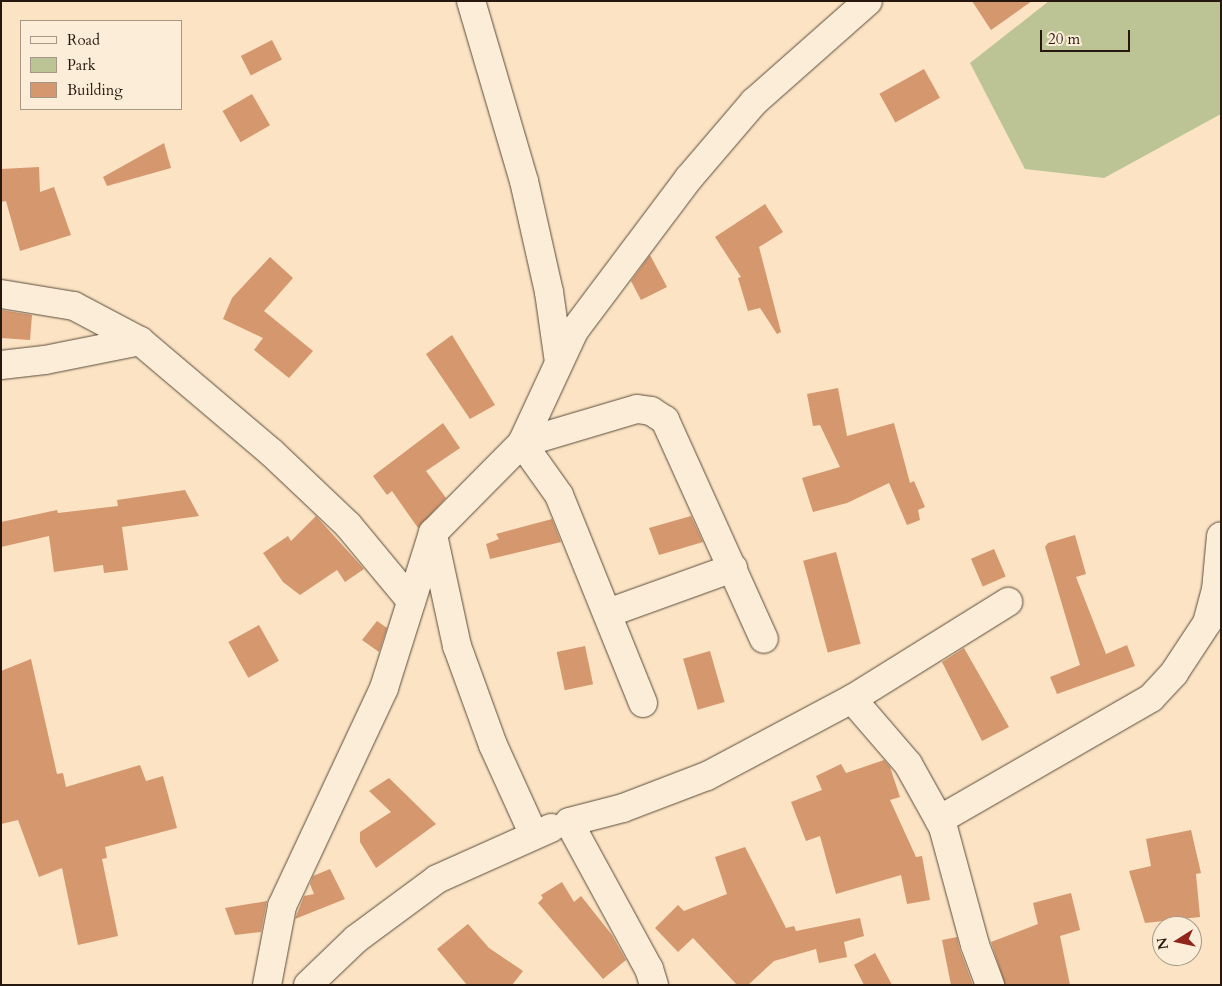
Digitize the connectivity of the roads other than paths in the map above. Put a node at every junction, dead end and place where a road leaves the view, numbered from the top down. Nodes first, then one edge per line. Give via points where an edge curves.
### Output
1 (470, 1) edge
2 (868, 1) edge
3 (1, 294) edge
4 (140, 342) junction
5 (559, 362) junction
6 (1, 365) edge
7 (522, 443) junction
8 (433, 533) junction
9 (1221, 536) edge
10 (733, 568) junction
11 (411, 601) junction
12 (1008, 602) dead end
13 (608, 613) junction
14 (764, 639) dead end
15 (852, 699) junction
16 (643, 703) dead end
17 (939, 820) junction
18 (569, 822) junction
19 (533, 833) junction
20 (267, 985) edge
21 (308, 985) edge
22 (654, 985) edge
23 (990, 985) edge

1 - 5 street via 524,181 550,292
2 - 5 street via 754,102 713,150 574,331
3 - 4 street via 74,306
4 - 6 street
4 - 11 street via 292,472 348,526
5 - 7 street
7 - 8 street
7 - 10 street via 637,409 651,411 664,420
7 - 13 street via 560,494
8 - 11 street
8 - 19 street via 457,646 492,745
9 - 17 street via 1216,590 1208,623 1174,673 1151,698
10 - 13 street
10 - 14 street
11 - 20 street via 384,688 282,906
12 - 15 street
13 - 16 street
15 - 17 street via 908,764
15 - 18 street via 707,776 623,808
17 - 23 street via 975,945
18 - 19 street
18 - 22 street via 649,969
19 - 21 street via 437,879 356,939

